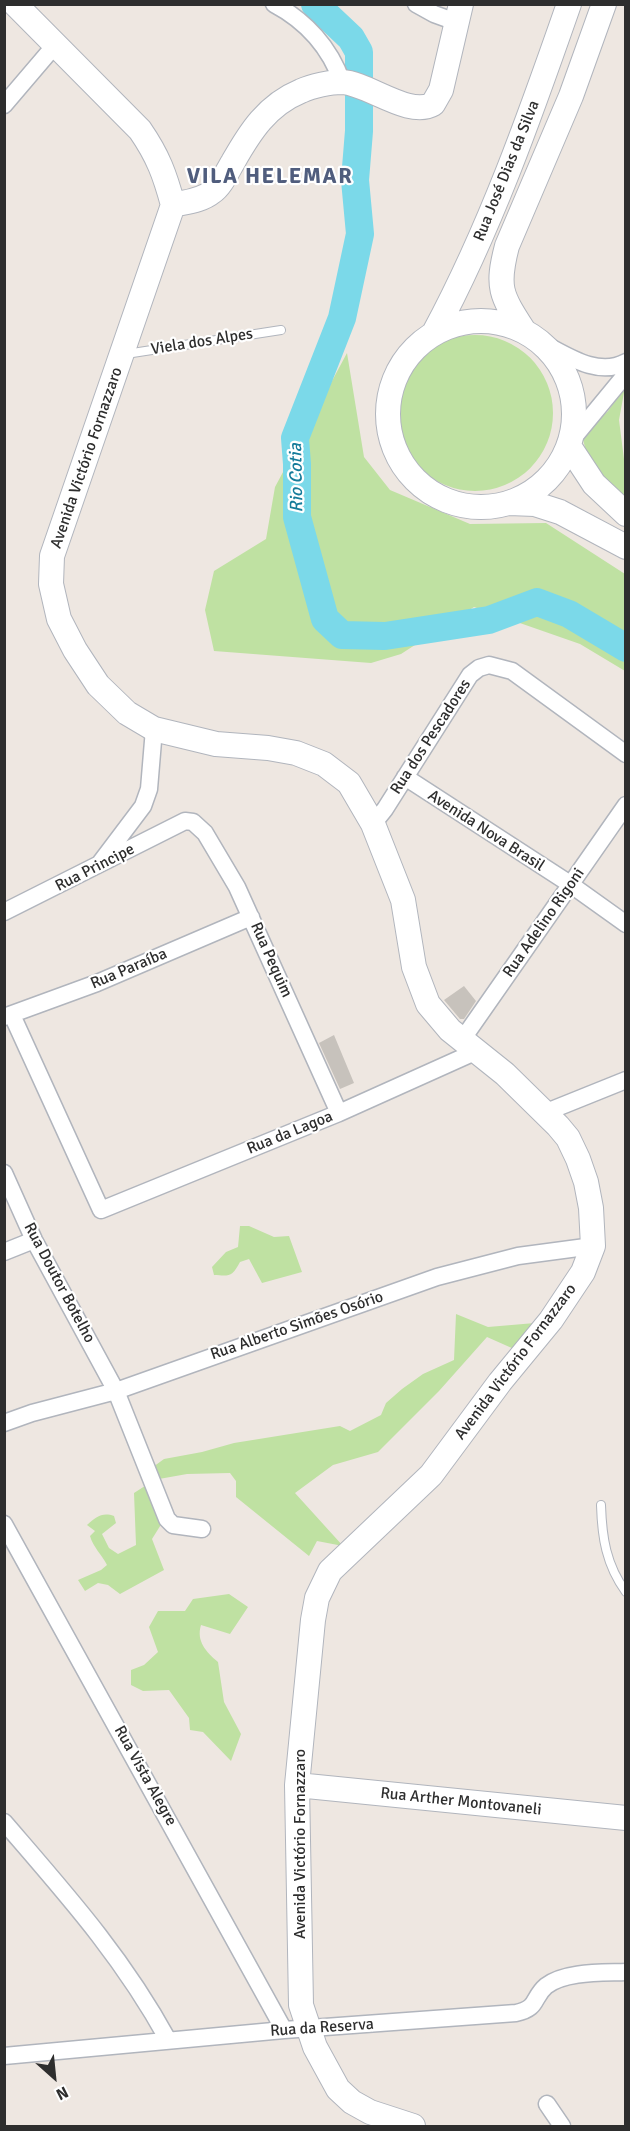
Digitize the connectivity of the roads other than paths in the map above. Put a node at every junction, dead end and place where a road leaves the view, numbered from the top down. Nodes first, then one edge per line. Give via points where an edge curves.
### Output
1 (15, 4) edge
2 (274, 4) edge
3 (416, 4) edge
4 (569, 4) edge
5 (604, 4) edge
6 (459, 13) edge
7 (56, 44) junction
8 (342, 82) junction
9 (4, 105) edge
10 (173, 206) junction
11 (281, 330) dead end
12 (434, 333) junction
13 (531, 336) junction
14 (122, 354) junction
15 (626, 362) edge
16 (626, 374) edge
17 (569, 444) junction
18 (506, 503) junction
19 (626, 514) edge
20 (626, 547) edge
21 (154, 729) junction
22 (626, 754) edge
23 (405, 777) junction
24 (626, 805) edge
25 (185, 821) joint
26 (373, 824) junction
27 (97, 866) junction
28 (570, 884) junction
29 (4, 912) edge
30 (251, 917) junction
31 (626, 924) edge
32 (8, 1016) edge
33 (470, 1046) junction
34 (626, 1080) edge
35 (339, 1113) junction
36 (544, 1113) junction
37 (4, 1173) edge
38 (34, 1240) junction
39 (593, 1246) junction
40 (4, 1252) edge
41 (116, 1391) junction
42 (4, 1423) edge
43 (601, 1505) dead end
44 (4, 1524) edge
45 (202, 1530) dead end
46 (626, 1592) edge
47 (297, 1785) junction
48 (626, 1818) edge
49 (4, 1822) edge
50 (626, 1972) edge
51 (308, 2029) junction
52 (284, 2030) junction
53 (168, 2040) junction
54 (4, 2056) edge
55 (547, 2104) dead end
56 (409, 2126) edge
57 (562, 2127) edge

1 - 7 street
2 - 8 street via 328,51
3 - 6 street
4 - 12 street, Rua José Dias da Silva via 478,244
5 - 13 street, Rua José Dias da Silva via 501,269 504,300
6 - 8 street via 441,90 433,104 402,104
7 - 9 street
7 - 10 street via 140,130 165,175
8 - 10 street via 302,90 267,112 213,192
10 - 14 street, Avenida Victório Fornazzaro
11 - 14 lane, Viela dos Alpes
12 - 13 street via 478,321 502,323
12 - 18 street via 416,347 392,384 388,429 395,450 413,478 440,498 484,507
13 - 15 street via 593,367
13 - 17 street via 558,361 568,380 574,422
14 - 21 street, Avenida Victório Fornazzaro via 52,556 51,584 58,619 98,684 127,713
16 - 17 street
17 - 18 street via 555,470 533,490
17 - 19 street via 594,484
18 - 20 street via 535,504 560,512
21 - 26 street, Avenida Victório Fornazzaro via 216,744 296,753 324,764 349,783
21 - 27 street via 149,789 143,806
22 - 23 street, Rua dos Pescadores via 512,671 489,665 470,675
23 - 26 street, Rua dos Pescadores
23 - 28 street, Avenida Nova Brasil
24 - 28 street, Rua Adelino Rigoni
25 - 27 street, Rua Principe
25 - 30 street, Rua Pequim via 193,822 205,833
26 - 33 street, Avenida Victório Fornazzaro via 402,900 414,967 428,1004
27 - 29 street, Rua Principe
28 - 31 street, Avenida Nova Brasil
28 - 33 street, Rua Adelino Rigoni
30 - 32 street, Rua Paraíba via 97,983
30 - 35 street, Rua Pequim
32 - 35 street, Rua da Lagoa via 101,1210
33 - 35 street, Rua da Lagoa
33 - 36 street, Avenida Victório Fornazzaro
34 - 36 street
36 - 39 street, Avenida Victório Fornazzaro via 568,1138 578,1159 589,1199
37 - 38 street, Rua Doutor Botelho
38 - 40 street
38 - 41 street, Rua Doutor Botelho
39 - 41 street, Rua Alberto Simões Osório via 518,1256 437,1277
39 - 47 street, Avenida Victório Fornazzaro via 583,1272 551,1320 431,1475 330,1571 317,1598 313,1620
41 - 42 street, Rua Alberto Simões Osório
41 - 45 street, Rua Doutor Botelho via 167,1519 173,1525
43 - 46 lane via 602,1536 609,1562
44 - 52 street, Rua Vista Alegre
47 - 48 street, Rua Arther Montovaneli
47 - 51 street, Avenida Victório Fornazzaro via 301,2005
49 - 53 street via 87,1917 127,1971
50 - 51 street, Rua da Reserva via 558,1980 547,1986 532,2008 516,2013
51 - 52 street, Rua da Reserva
51 - 56 street, Avenida Victório Fornazzaro via 338,2088 352,2102
52 - 53 street, Rua da Reserva
53 - 54 street, Rua da Reserva
55 - 57 street

